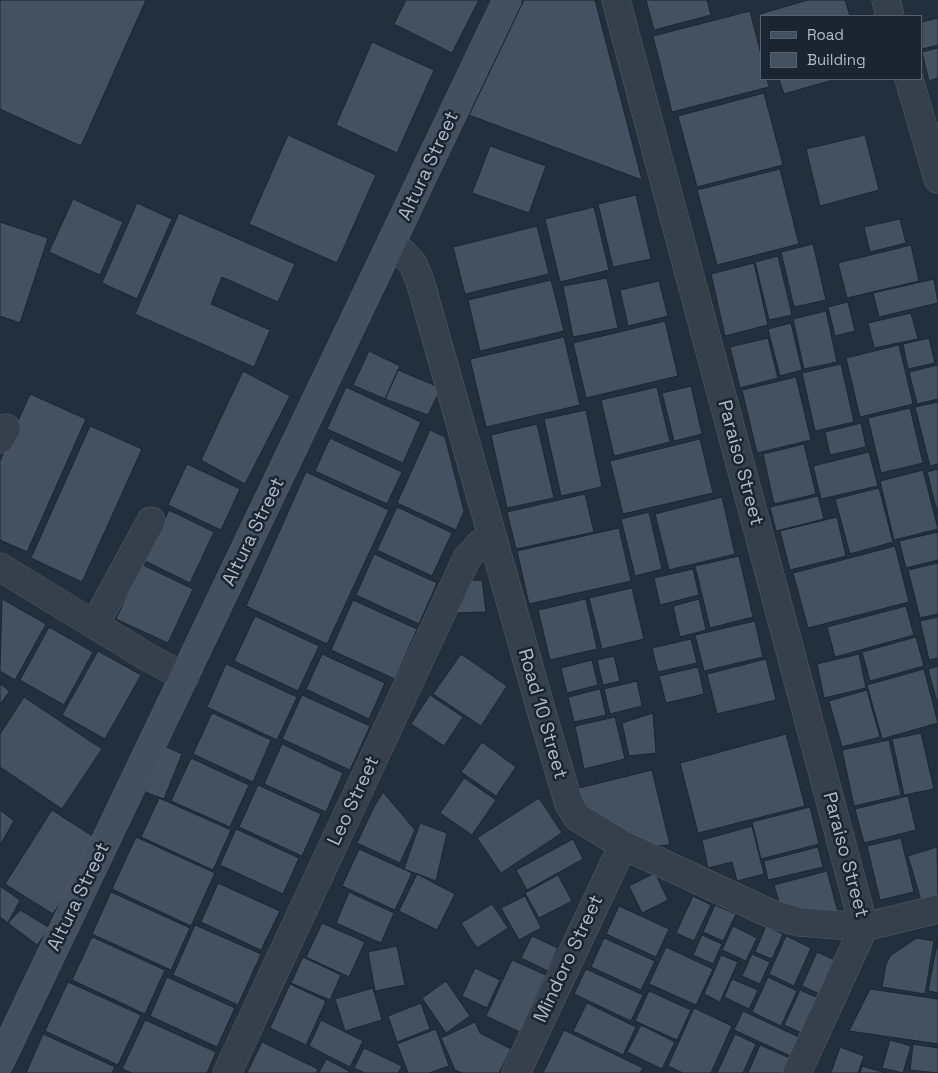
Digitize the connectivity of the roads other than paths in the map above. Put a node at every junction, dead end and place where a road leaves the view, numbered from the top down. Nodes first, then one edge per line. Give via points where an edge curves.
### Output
1 (507, 0) edge
2 (616, 0) edge
3 (886, 0) edge
4 (890, 15) edge
5 (909, 80) edge
6 (938, 179) edge
7 (392, 245) junction
8 (151, 521) dead end
9 (491, 540) junction
10 (0, 567) edge
11 (95, 624) junction
12 (185, 677) junction
13 (623, 845) junction
14 (938, 909) edge
15 (864, 927) junction
16 (0, 1062) edge
17 (227, 1073) edge
18 (516, 1073) edge
19 (797, 1073) edge

1 - 7 street, Altura Street
2 - 15 street, Paraiso Street
3 - 4 street
5 - 6 street
7 - 9 street, Road 10 Street via 414,264 420,281
7 - 12 street, Altura Street
8 - 11 street
9 - 13 street, Road 10 Street via 569,804 587,825
9 - 17 street, Leo Street via 480,544 467,558
10 - 11 street
11 - 12 street
12 - 16 street, Altura Street
13 - 15 street, Road 10 Street via 769,913 799,922
13 - 18 street, Mindoro Street
14 - 15 street, Road 10 Street
15 - 19 street

